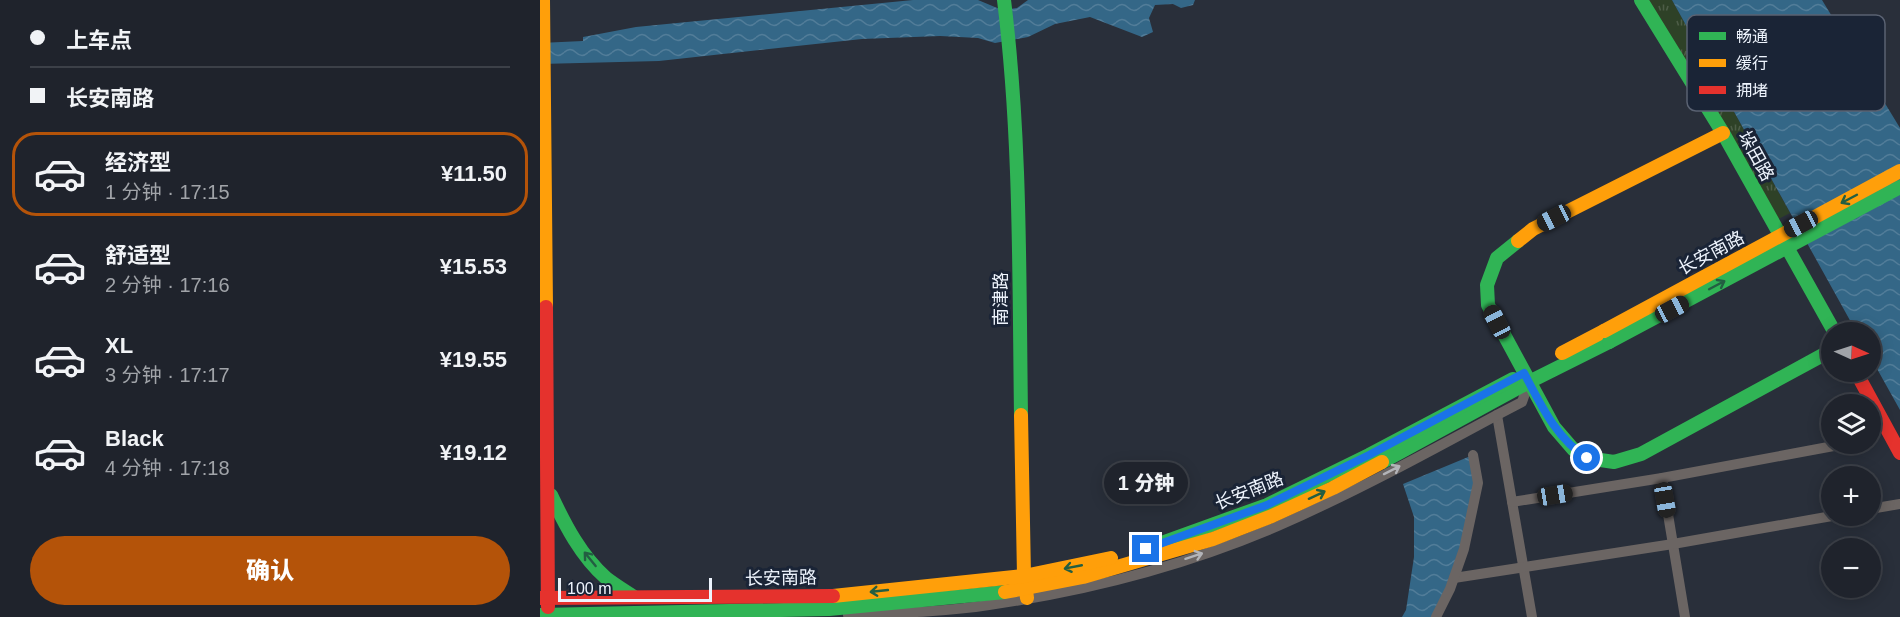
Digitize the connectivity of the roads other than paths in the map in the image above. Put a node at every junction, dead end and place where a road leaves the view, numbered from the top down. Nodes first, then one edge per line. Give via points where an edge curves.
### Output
1 (1004, 0) edge
2 (1641, 0) edge
3 (543, 6) edge
4 (1687, 75) edge
5 (1709, 111) edge
6 (1723, 133) junction
7 (1900, 171) edge
8 (1900, 187) edge
9 (1829, 322) edge
10 (1607, 337) junction
11 (1821, 356) edge
12 (1526, 377) junction
13 (1861, 382) edge
14 (1497, 415) junction
15 (1821, 448) edge
16 (1900, 453) edge
17 (1473, 455) dead end
18 (1662, 478) junction
19 (549, 490) junction
20 (1512, 502) junction
21 (1900, 504) edge
22 (1881, 507) edge
23 (1821, 518) edge
24 (1673, 544) junction
25 (1523, 568) junction
26 (1454, 578) junction
27 (1026, 588) junction
28 (634, 597) junction
29 (544, 598) edge
30 (641, 614) edge
31 (546, 616) edge
32 (764, 617) edge
33 (1436, 617) edge
34 (1532, 617) edge
35 (1685, 617) edge

1 - 27 main road, 南津路 via 1012,65 1017,177
2 - 4 main road, 垛田路
3 - 19 main road
5 - 6 main road, 垛田路
6 - 9 main road, 垛田路
6 - 12 main road via 1533,229 1497,258 1486,285 1488,305
7 -> 10 main road, 长安南路, bridge
10 -> 8 main road, 长安南路, bridge
10 - 12 main road, 长安南路
11 - 12 main road via 1641,454 1614,462 1587,458 1573,449 1554,427
12 - 14 street via 1522,402
12 - 27 main road, 长安南路 via 1267,505
13 - 16 main road
14 - 20 street
27 -> 14 street via 1140,573 1225,546 1339,498
15 - 18 street
17 - 26 street via 1478,483
18 - 20 street
18 - 24 street
28 -> 19 main road via 603,575 586,555 566,528
19 - 29 main road
20 - 25 street
21 - 22 street
23 - 24 street
24 - 25 street
24 - 35 street
25 - 26 street
25 - 34 street
26 - 33 street
27 -> 28 main road, 长安南路 via 828,596
27 - 30 main road, 长安南路 via 829,609
27 - 32 street via 988,605 917,612
28 - 29 main road, 长安南路
29 - 31 main road
30 - 31 main road, 长安南路

